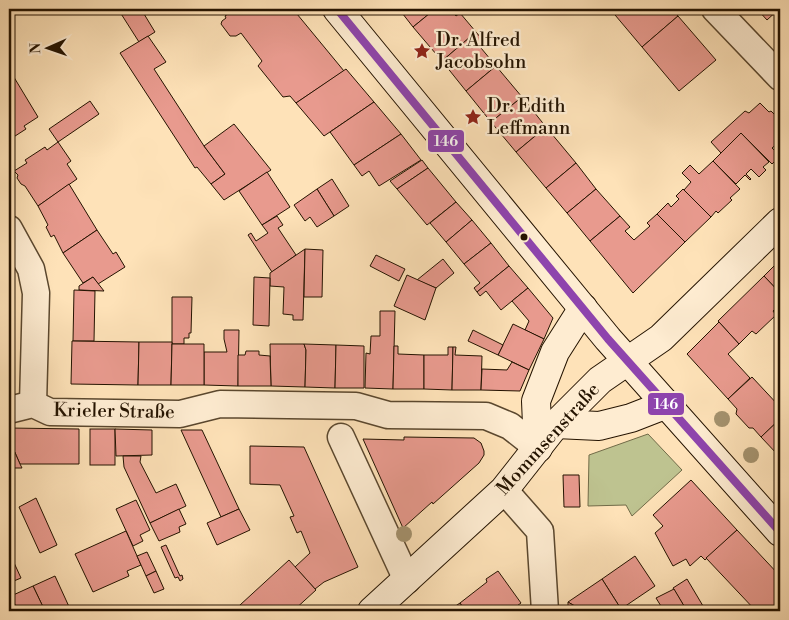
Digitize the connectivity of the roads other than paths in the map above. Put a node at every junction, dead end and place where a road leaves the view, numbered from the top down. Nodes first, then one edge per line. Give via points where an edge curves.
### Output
1 (337, 9) edge
2 (715, 9) edge
3 (780, 77) edge
4 (780, 222) edge
5 (9, 229) edge
6 (583, 308) junction
7 (628, 362) junction
8 (667, 404) junction
9 (21, 407) edge
10 (556, 424) junction
11 (341, 437) dead end
12 (538, 448) junction
13 (504, 490) junction
14 (780, 532) edge
15 (408, 580) junction
16 (372, 611) edge
17 (545, 611) edge

1 - 6 street
2 - 3 street
4 - 7 street, Mommsenstraße via 661,338
5 - 9 street via 31,269 36,293
6 - 7 street
6 - 12 street via 554,352 536,402
7 - 8 street
7 - 10 street, Mommsenstraße via 600,380
8 - 10 street via 599,426
8 - 14 street
9 - 12 street, Krieler Straße via 50,412 180,414 220,404 308,404 356,406 388,415 486,416 510,426
10 - 12 street, Mommsenstraße
11 - 15 street
12 - 13 street, Mommsenstraße
13 - 15 street, Mommsenstraße
13 - 17 street via 540,531
15 - 16 street, Mommsenstraße

